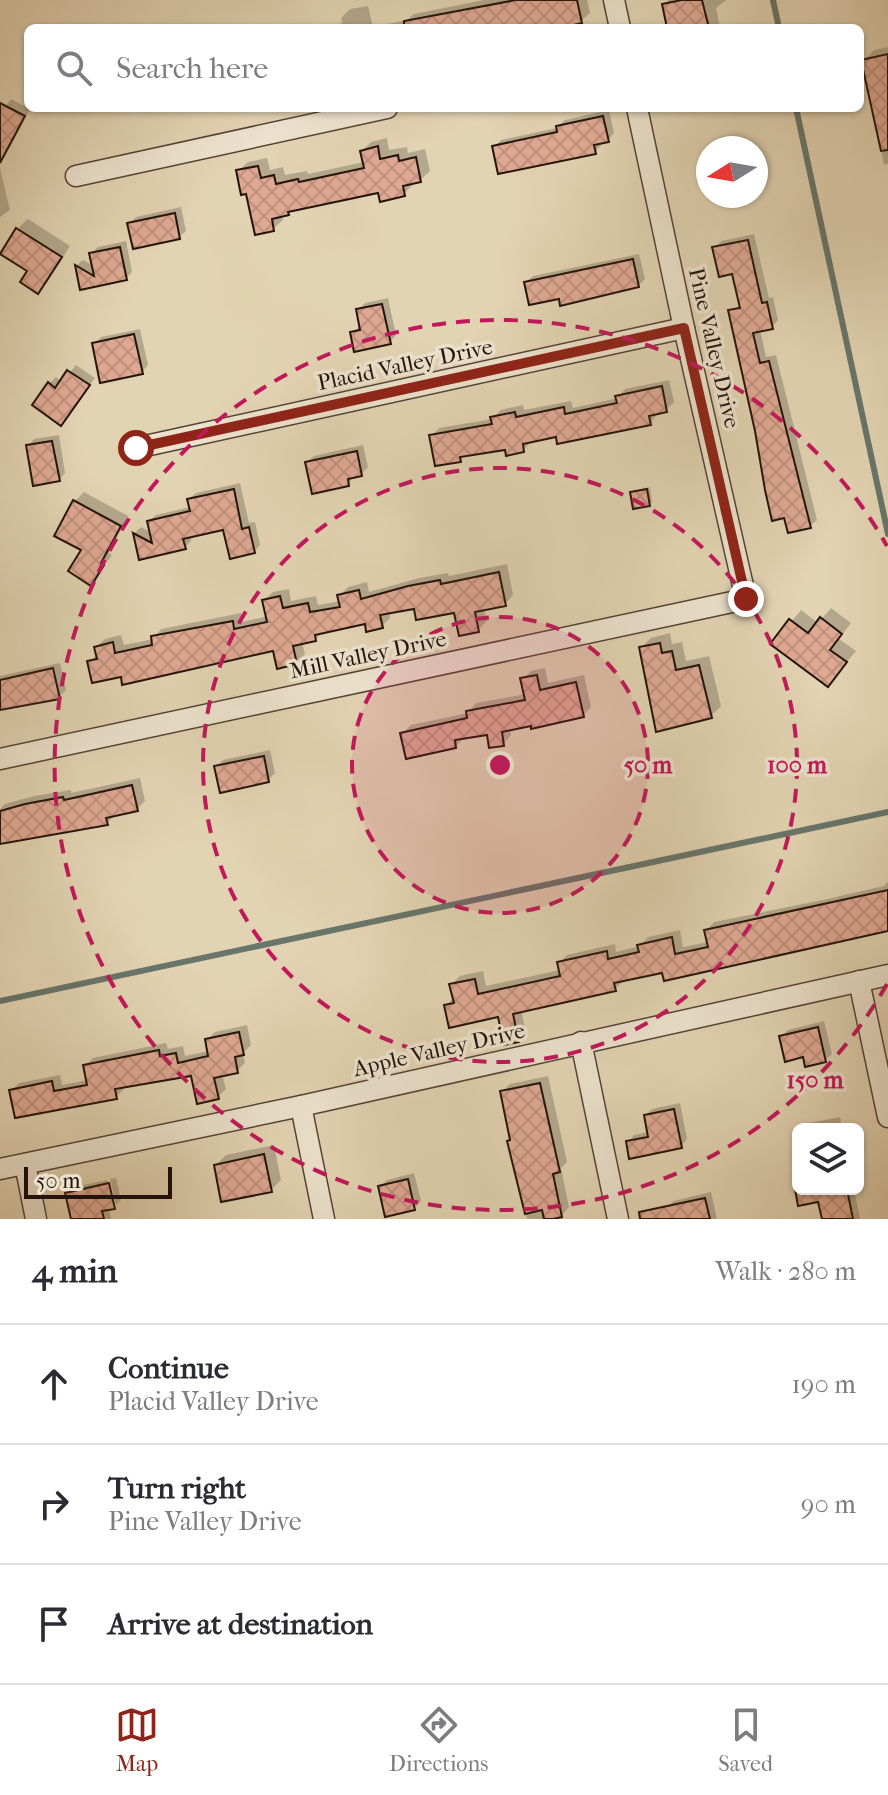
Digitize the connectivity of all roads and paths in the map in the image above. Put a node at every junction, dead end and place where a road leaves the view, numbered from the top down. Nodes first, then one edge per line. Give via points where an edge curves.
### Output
1 (614, 0) edge
2 (619, 24) edge
3 (369, 112) edge
4 (638, 112) edge
5 (76, 176) dead end
6 (684, 328) junction
7 (136, 448) dead end
8 (746, 599) joint
9 (0, 759) edge
10 (888, 975) edge
11 (859, 981) junction
12 (581, 1042) junction
13 (301, 1106) junction
14 (888, 1117) edge
15 (25, 1164) junction
16 (0, 1169) edge
17 (36, 1219) edge
18 (324, 1219) edge
19 (618, 1219) edge

1 - 2 street
3 - 5 street
4 - 6 street, Pine Valley Drive
6 - 7 street, Placid Valley Drive
6 - 8 street, Pine Valley Drive
8 - 9 street, Mill Valley Drive
10 - 11 street, Apple Valley Drive
11 - 12 street, Apple Valley Drive
11 - 14 street
12 - 13 street, Apple Valley Drive
12 - 19 street
13 - 15 street, Apple Valley Drive
13 - 18 street
15 - 16 street, Apple Valley Drive
15 - 17 street

